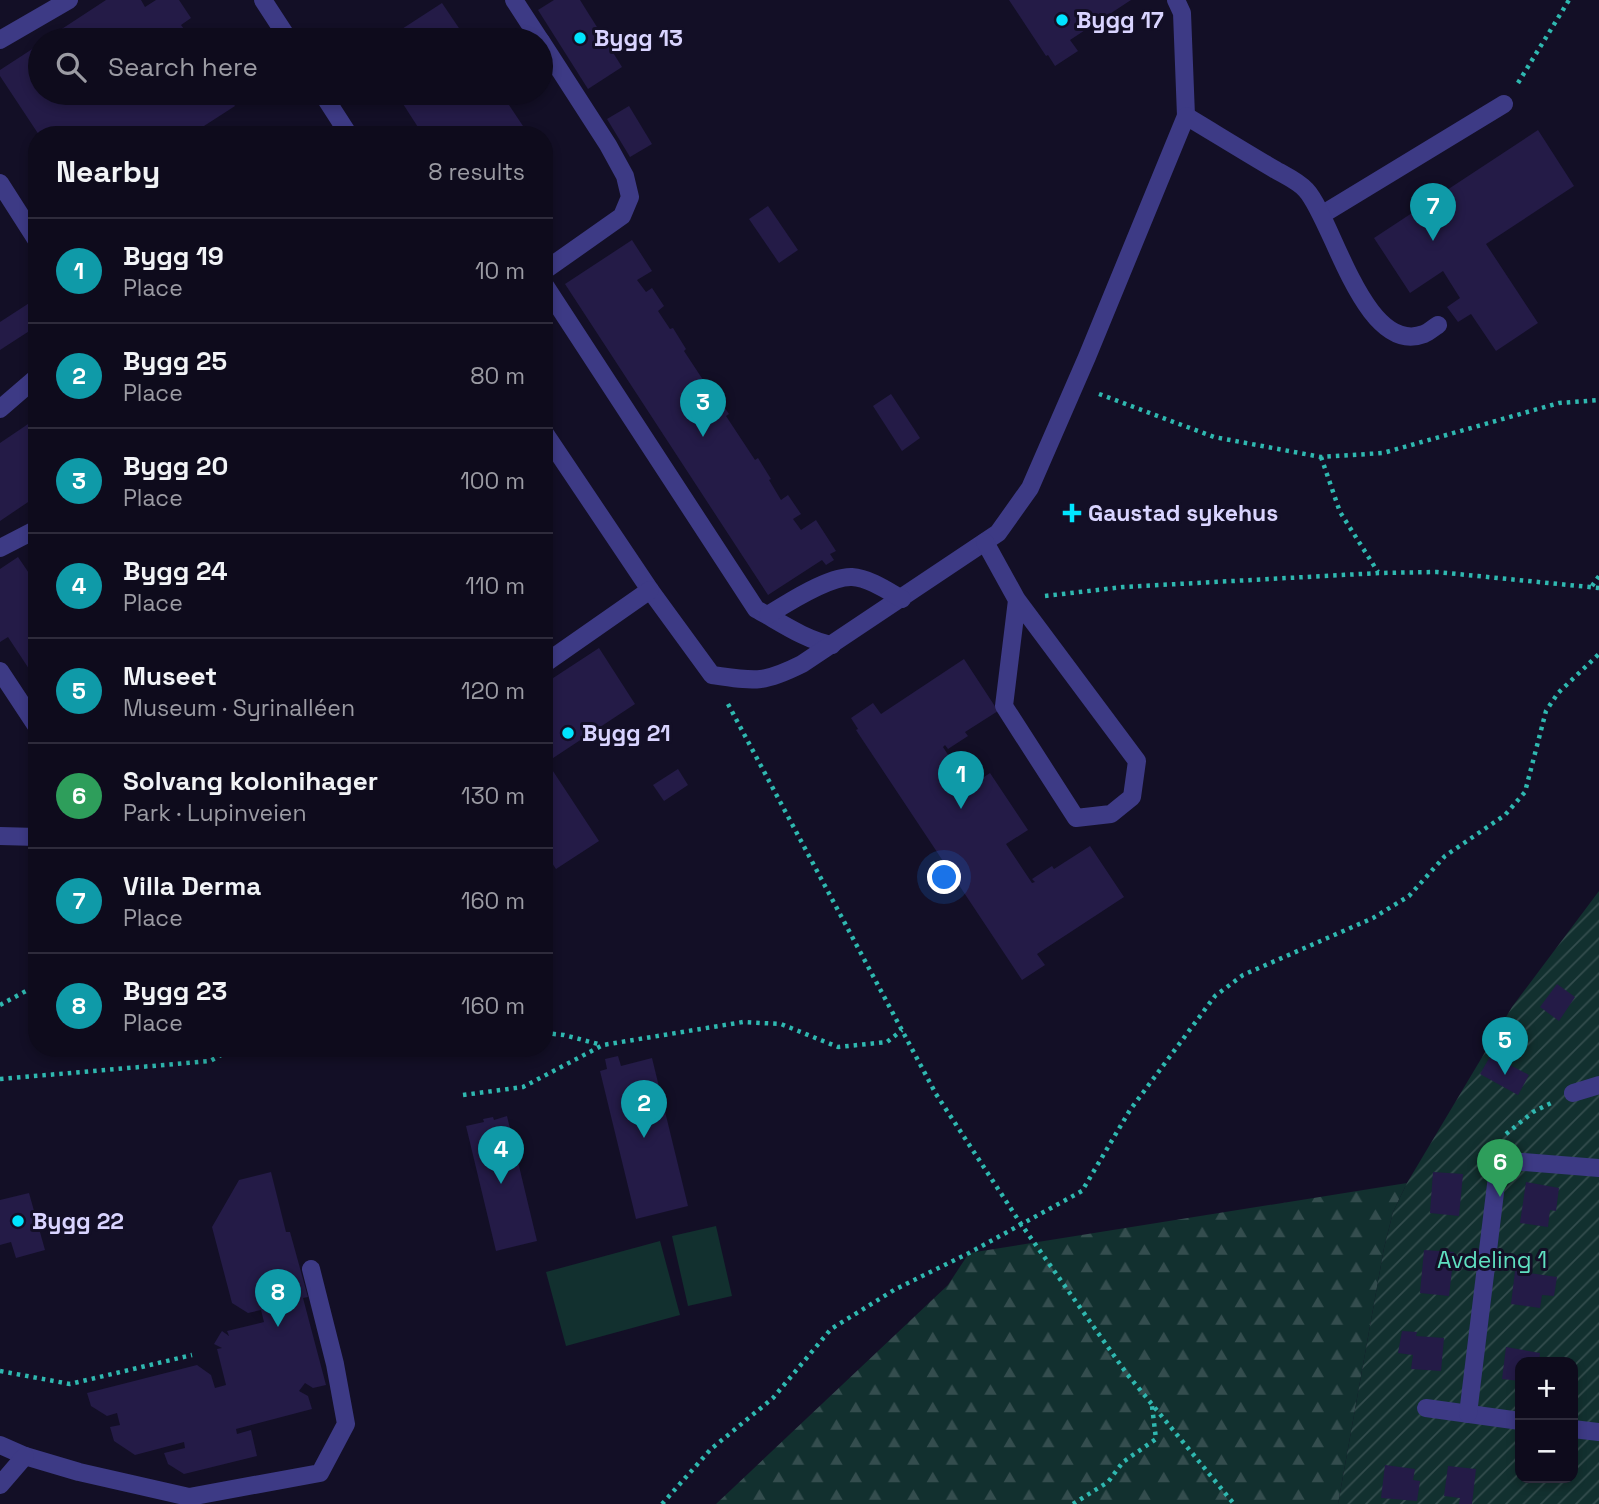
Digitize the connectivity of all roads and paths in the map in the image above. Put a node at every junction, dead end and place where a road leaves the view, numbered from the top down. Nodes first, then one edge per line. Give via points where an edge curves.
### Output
1 (69, 0) edge
2 (263, 0) edge
3 (514, 0) edge
4 (1176, 0) edge
5 (1569, 0) edge
6 (281, 28) edge
7 (532, 28) edge
8 (0, 40) edge
9 (553, 61) edge
10 (1504, 104) joint
11 (329, 105) edge
12 (1186, 116) junction
13 (340, 126) edge
14 (0, 183) edge
15 (1323, 214) junction
16 (28, 217) edge
17 (553, 265) edge
18 (553, 298) edge
19 (1438, 325) dead end
20 (28, 385) edge
21 (1075, 385) junction
22 (1599, 400) edge
23 (0, 409) edge
24 (553, 445) edge
25 (1321, 457) junction
26 (28, 534) edge
27 (985, 542) junction
28 (0, 548) edge
29 (1379, 573) junction
30 (1599, 576) edge
31 (1591, 587) junction
32 (1599, 587) edge
33 (650, 590) junction
34 (902, 599) junction
35 (1017, 600) junction
36 (768, 615) junction
37 (832, 645) junction
38 (1599, 654) edge
39 (553, 658) edge
40 (0, 671) edge
41 (712, 675) junction
42 (28, 713) edge
43 (0, 836) edge
44 (28, 836) edge
45 (28, 990) edge
46 (0, 1005) edge
47 (902, 1030) junction
48 (553, 1034) edge
49 (603, 1045) junction
50 (217, 1057) edge
51 (0, 1079) edge
52 (1599, 1085) edge
53 (1573, 1093) joint
54 (463, 1095) dead end
55 (1499, 1160) junction
56 (1599, 1168) edge
57 (1021, 1224) junction
58 (311, 1269) dead end
59 (192, 1355) dead end
60 (0, 1371) edge
61 (1152, 1405) junction
62 (1426, 1408) dead end
63 (1468, 1414) junction
64 (1515, 1420) edge
65 (1578, 1430) edge
66 (1599, 1432) edge
67 (0, 1446) edge
68 (25, 1456) junction
69 (0, 1485) edge
70 (662, 1504) edge
71 (1073, 1504) edge
72 (1234, 1504) edge

1 - 8 street
2 - 6 street
3 - 7 street
4 - 12 street via 1182,13
5 - 10 path
9 - 17 street via 608,145 625,176 630,197 622,216
10 - 15 street
11 - 13 street
12 - 15 street via 1305,188
12 - 21 street
14 - 16 street
15 - 19 street via 1349,276 1365,303 1387,326 1404,335 1422,335
18 - 36 street via 757,608
20 - 23 street
21 - 25 path via 1214,437
21 - 27 street via 1030,488 998,533
22 - 25 path via 1559,403 1382,453
24 - 33 street
25 - 29 path via 1340,512
26 - 28 street
27 - 34 street
27 - 35 street
29 - 31 path via 1437,572
29 - 35 path via 1123,587
30 - 31 path
31 - 32 path
33 - 39 street
33 - 41 street
34 - 36 street via 851,577 816,587
34 - 37 street
35 - 35 street via 1137,761 1132,797 1111,814 1076,818 1004,706
36 - 37 street
37 - 41 street via 776,677 755,681
38 - 57 path via 1546,711 1525,792 1505,815 1445,856 1409,896 1373,918 1243,975 1214,996 1130,1110 1082,1191
40 - 42 street
41 - 47 path
43 - 44 street
45 - 46 path
47 - 49 path via 887,1042 838,1047 781,1024 743,1022
47 - 57 path via 936,1094
48 - 49 path
49 - 54 path via 523,1087
50 - 51 path
52 - 53 street
53 - 55 path via 1533,1112 1501,1139
55 - 56 street
55 - 63 street
57 - 61 path
57 - 70 path via 894,1290 831,1329 773,1398 711,1449
58 - 68 street via 346,1424 320,1473 189,1497
59 - 60 path via 70,1384
61 - 71 path via 1156,1438 1123,1462 1108,1482
61 - 72 path
62 - 63 street
63 - 64 street
65 - 66 street
67 - 68 street
68 - 69 street

